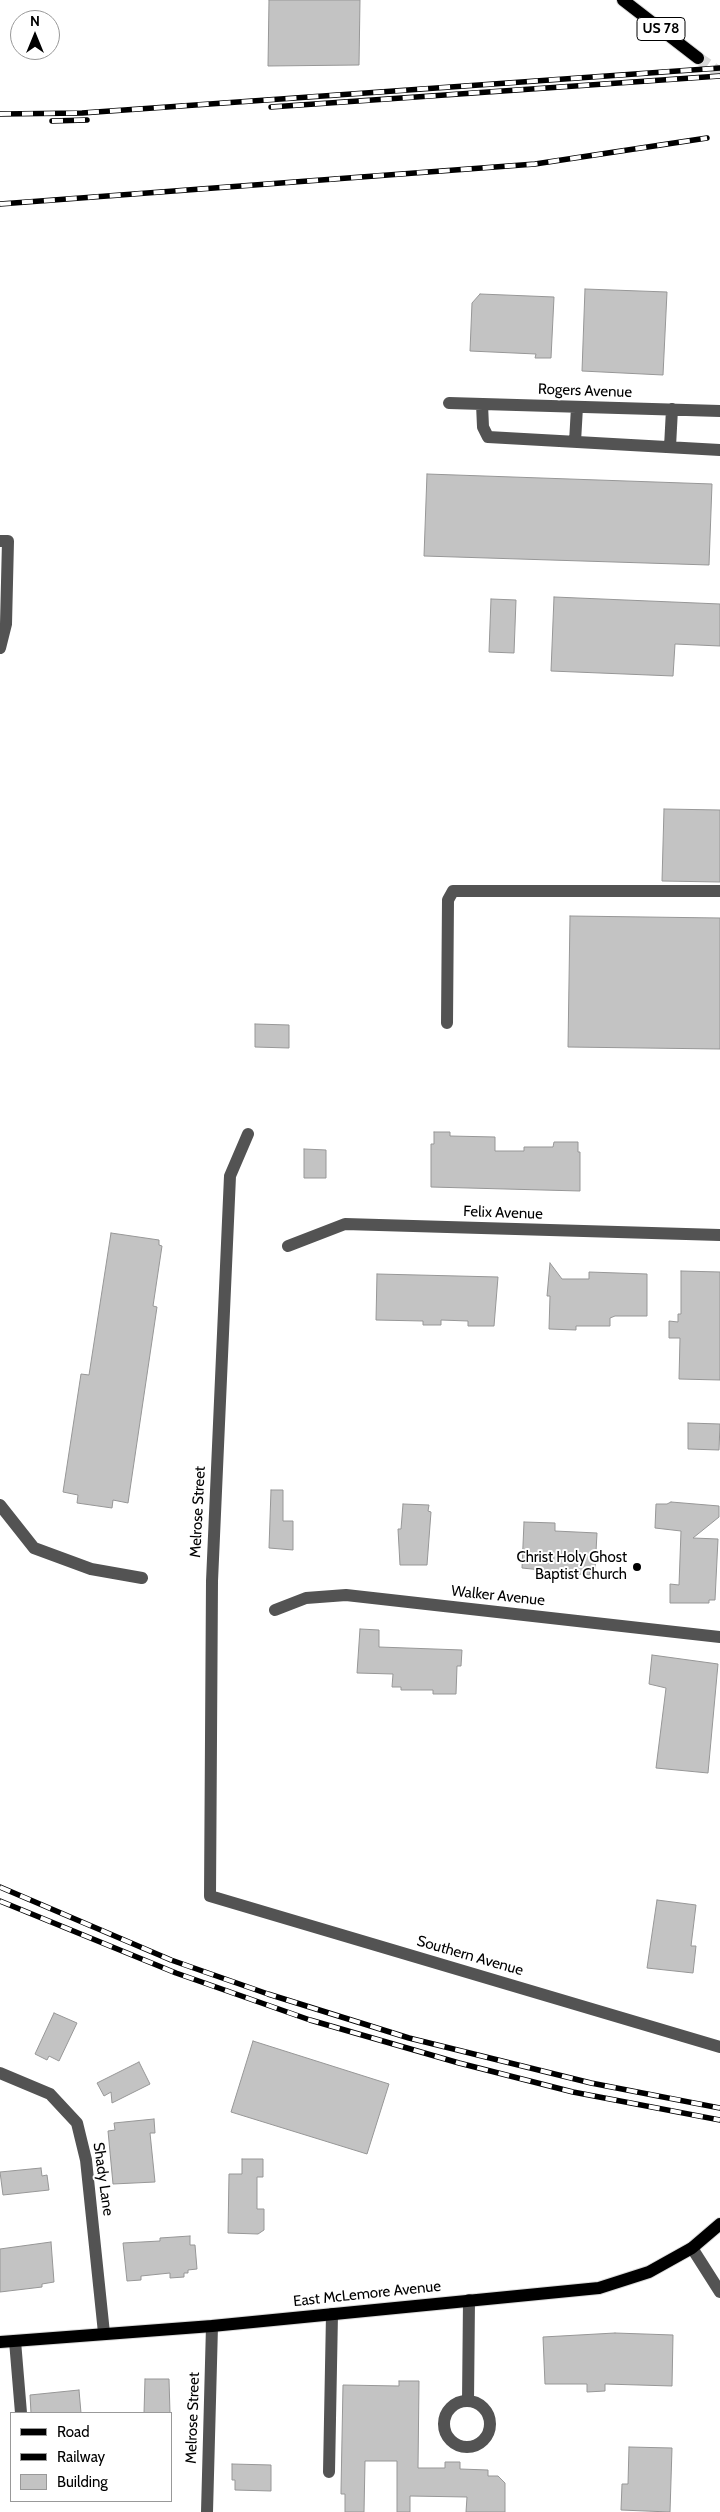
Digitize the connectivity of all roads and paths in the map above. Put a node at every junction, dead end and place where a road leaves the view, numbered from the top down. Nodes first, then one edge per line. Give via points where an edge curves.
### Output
1 (623, 0) edge
2 (698, 58) tunnel mouth
3 (449, 403) dead end
4 (482, 404) junction
5 (577, 406) junction
6 (672, 410) junction
7 (720, 411) edge
8 (575, 442) junction
9 (670, 447) junction
10 (720, 450) edge
11 (0, 541) edge
12 (3, 622) edge
13 (0, 648) edge
14 (720, 891) edge
15 (447, 1023) dead end
16 (248, 1134) dead end
17 (720, 1235) edge
18 (288, 1246) dead end
19 (0, 1505) edge
20 (142, 1578) dead end
21 (275, 1610) dead end
22 (720, 1637) edge
23 (210, 1896) joint
24 (720, 2047) edge
25 (0, 2073) edge
26 (720, 2224) edge
27 (692, 2248) junction
28 (720, 2292) edge
29 (469, 2300) junction
30 (332, 2314) junction
31 (212, 2326) junction
32 (104, 2333) junction
33 (15, 2341) junction
34 (0, 2342) edge
35 (468, 2401) dead end
36 (21, 2412) edge
37 (329, 2472) dead end
38 (207, 2512) edge

1 - 2 main road, US 78
3 - 4 street, Rogers Avenue
4 - 5 street, Rogers Avenue
4 - 8 street via 483,427 488,437
5 - 6 street, Rogers Avenue
5 - 8 street
6 - 7 street, Rogers Avenue
6 - 9 street
8 - 9 street
9 - 10 street
11 - 12 street via 8,541
12 - 13 street
14 - 15 street via 453,891 448,900
16 - 23 street, Melrose Street via 230,1176 212,1581
17 - 18 street, Felix Avenue via 345,1224
19 - 20 street via 34,1548 91,1569
21 - 22 street, Walker Avenue via 306,1598 346,1595
23 - 24 street, Southern Avenue
25 - 32 street, Shady Lane via 50,2094 77,2123 86,2160
26 - 27 main road, East McLemore Avenue
27 - 28 street
27 - 29 main road, East McLemore Avenue via 649,2272 598,2288
29 - 30 main road, East McLemore Avenue
29 - 35 street
30 - 31 main road, East McLemore Avenue
30 - 37 street
31 - 32 main road, East McLemore Avenue
31 - 38 street, Melrose Street
32 - 33 main road, East McLemore Avenue
33 - 34 main road, East McLemore Avenue
33 - 36 street

